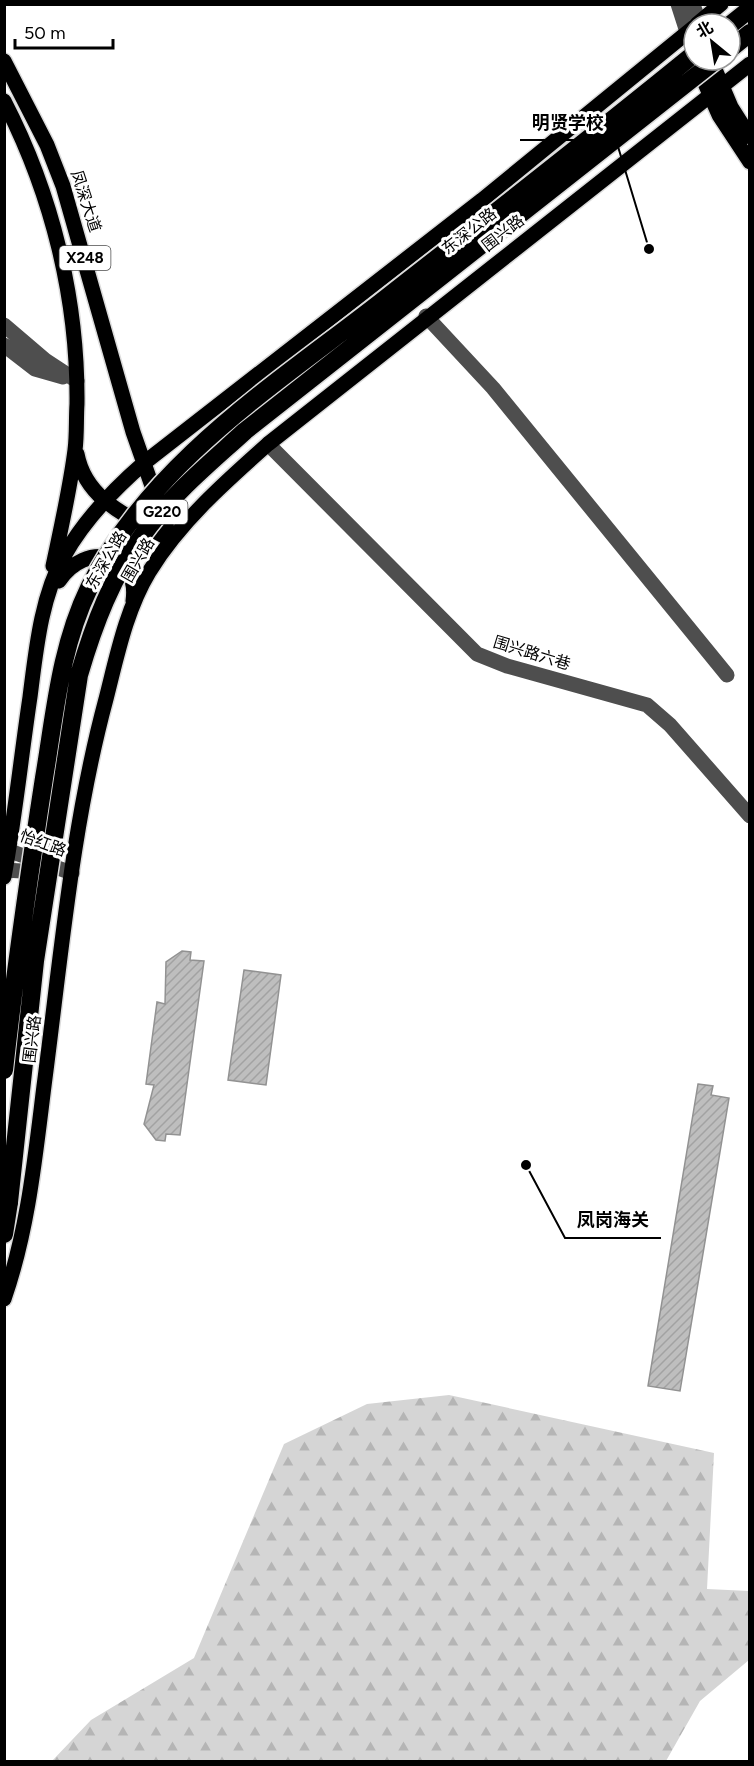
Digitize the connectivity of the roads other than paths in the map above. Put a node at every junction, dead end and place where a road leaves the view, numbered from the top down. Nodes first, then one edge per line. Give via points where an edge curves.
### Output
1 (682, 37) edge
2 (4, 61) edge
3 (750, 64) edge
4 (682, 66) edge
5 (701, 72) edge
6 (704, 72) edge
7 (713, 72) edge
8 (716, 90) junction
9 (4, 101) edge
10 (8, 118) edge
11 (750, 137) edge
12 (750, 162) edge
13 (426, 316) junction
14 (4, 326) edge
15 (4, 345) edge
16 (77, 381) junction
17 (268, 444) junction
18 (76, 448) junction
19 (144, 463) junction
20 (104, 502) junction
21 (171, 540) junction
22 (131, 610) junction
23 (43, 619) junction
24 (727, 675) dead end
25 (750, 816) edge
26 (7, 850) edge
27 (5, 872) edge
28 (72, 873) junction
29 (4, 1070) edge
30 (4, 1234) edge
31 (4, 1299) edge

1 - 19 main road via 482,200
2 - 19 main road, 凤深大道 / X248 via 38,126 63,186
3 - 8 main road, 围兴路
4 - 29 highway, 东深公路 / G220, bridge via 233,417 159,486 129,522 90,586 61,671
5 - 30 highway, 东深公路 / G220, bridge via 245,431 172,499 125,563 92,629 79,675 35,961
6 - 8 main road
7 - 8 main road
8 - 11 main road
8 - 12 main road via 726,127
8 - 13 main road, 围兴路
9 - 10 main road, X248
10 - 16 main road, X248 via 51,217 74,325
13 - 17 main road, 围兴路
13 - 24 street via 493,387
14 - 16 street
15 - 16 street via 35,369
16 - 18 main road, X248
17 - 21 main road, 围兴路
17 - 25 street, 围兴路六巷 via 477,654 647,705 670,725
18 - 20 main road, X248 via 85,478
18 - 23 main road
19 - 20 main road
19 - 21 main road, X248
20 - 21 main road, X248
20 - 23 main road via 64,556 51,585
21 - 22 main road, 围兴路 via 148,574
22 - 23 main road via 133,583 127,571 117,561 91,556 79,560 60,579
22 - 28 main road, 围兴路 via 93,748
23 - 26 main road
26 - 27 main road
26 - 28 street, 怡红路
27 - 28 street, 怡红路
28 - 31 main road, 围兴路 via 29,1204

